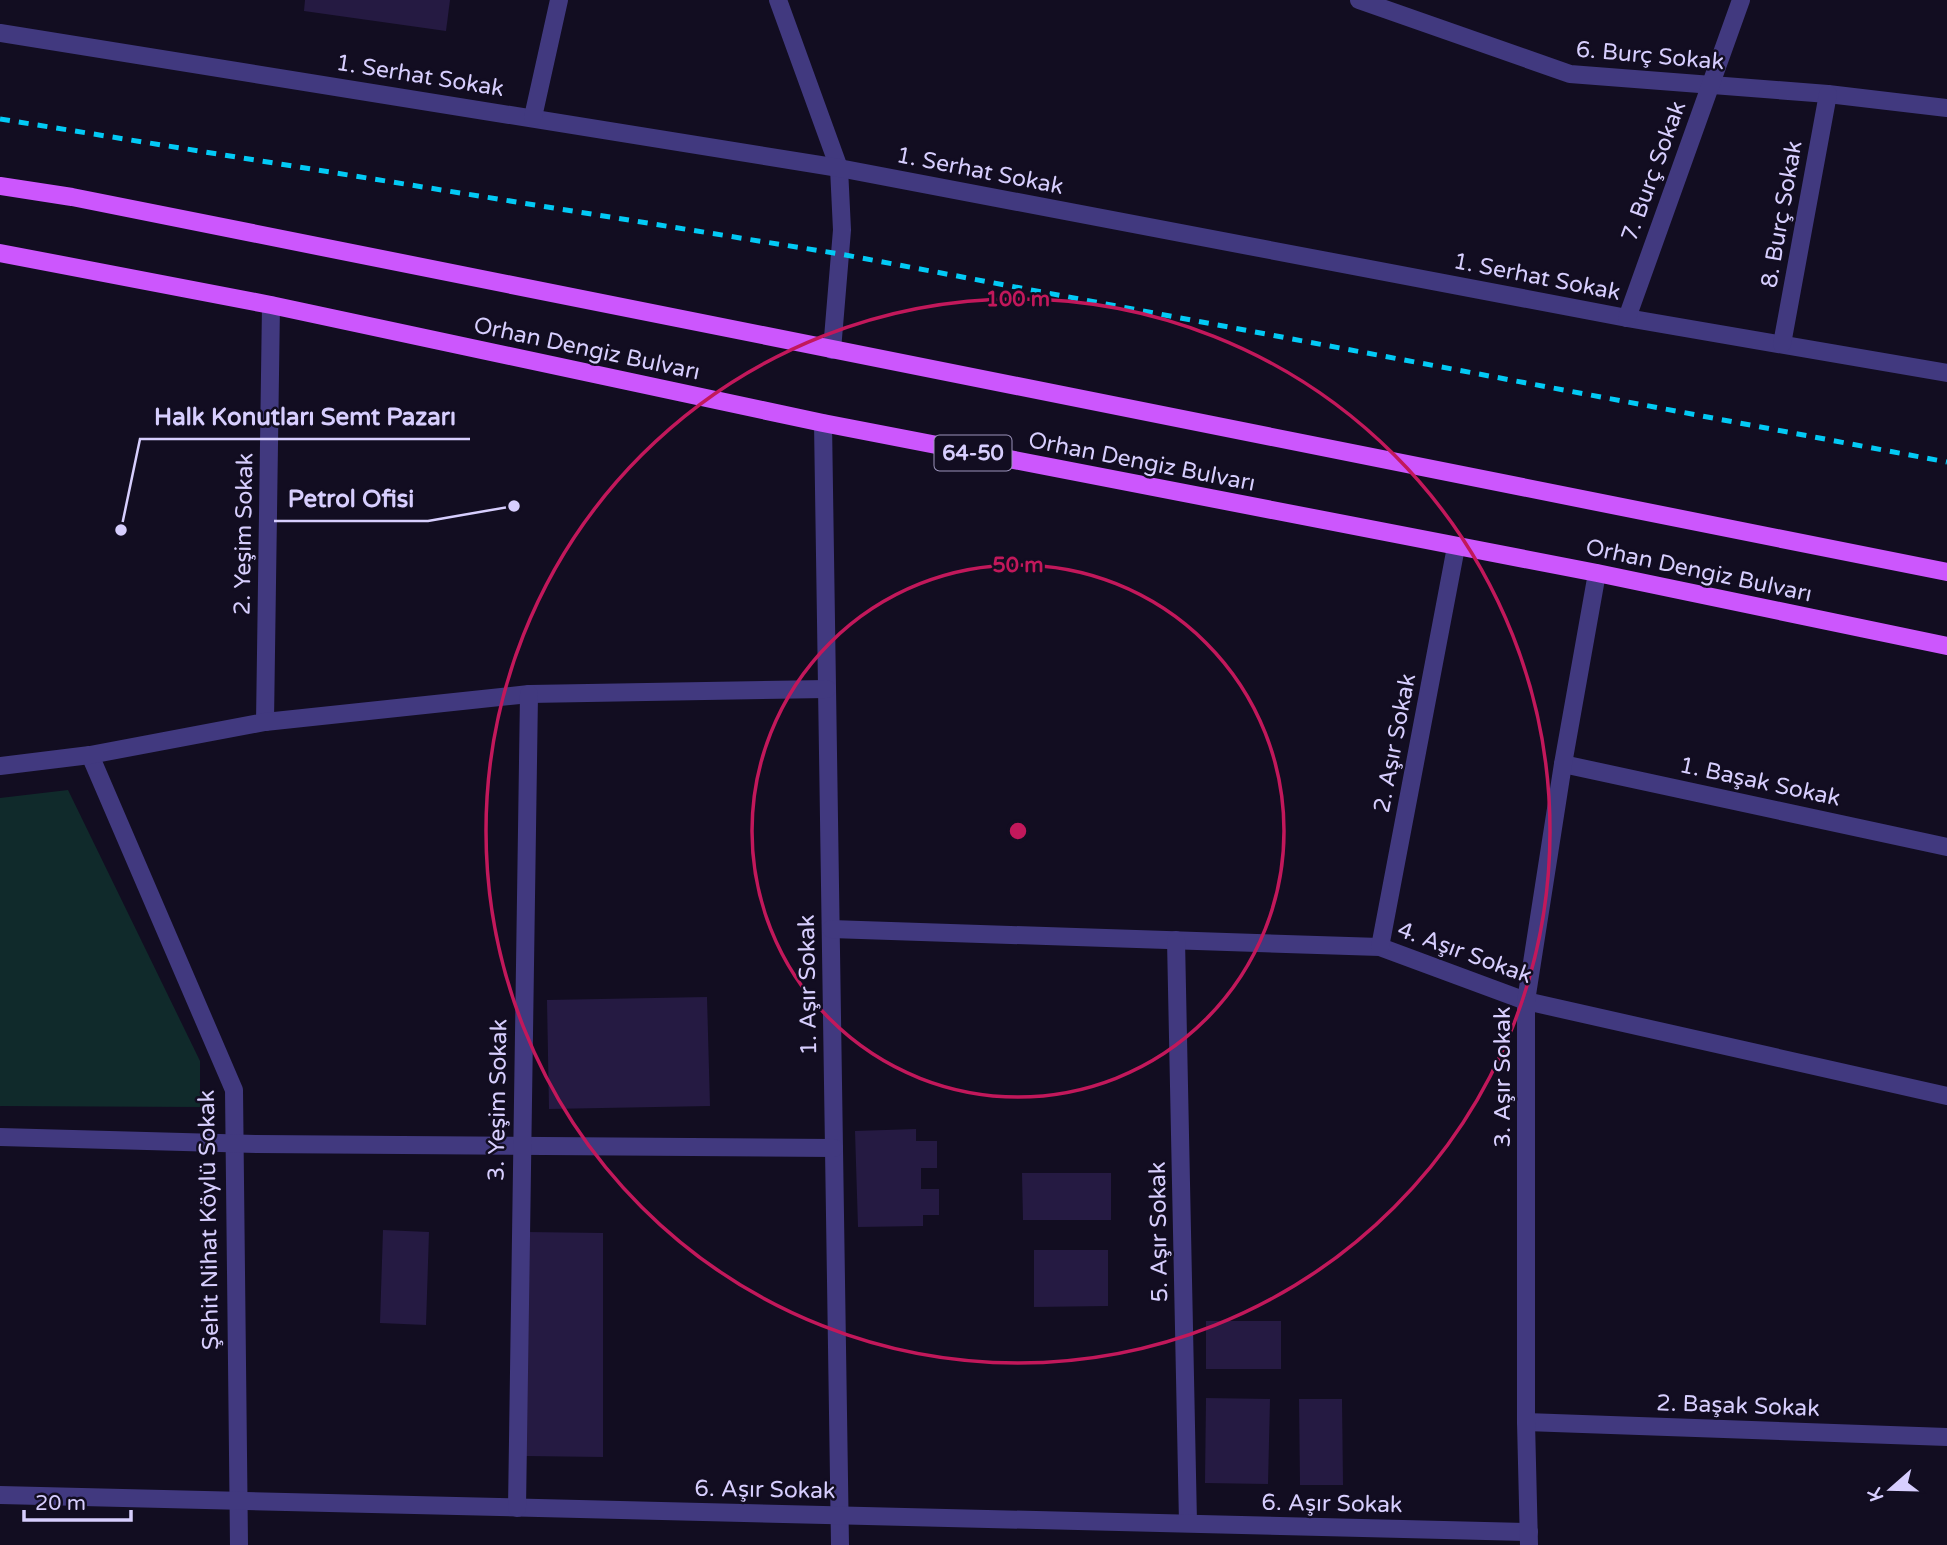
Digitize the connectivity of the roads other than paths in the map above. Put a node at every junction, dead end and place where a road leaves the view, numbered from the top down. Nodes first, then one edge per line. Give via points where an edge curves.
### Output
1 (559, 0) edge
2 (778, 0) edge
3 (1359, 0) edge
4 (1741, 0) edge
5 (0, 33) edge
6 (1710, 85) junction
7 (1828, 94) junction
8 (1947, 108) edge
9 (533, 117) junction
10 (839, 168) junction
11 (0, 186) edge
12 (0, 253) edge
13 (271, 305) junction
14 (1627, 318) junction
15 (1782, 344) junction
16 (832, 350) junction
17 (1947, 373) edge
18 (823, 423) junction
19 (1456, 547) junction
20 (1947, 572) edge
21 (1597, 573) junction
22 (1947, 646) edge
23 (827, 689) junction
24 (528, 694) junction
25 (265, 722) junction
26 (90, 755) junction
27 (1563, 764) junction
28 (0, 766) edge
29 (1947, 847) edge
30 (831, 929) junction
31 (1176, 940) junction
32 (1380, 947) junction
33 (1526, 1001) junction
34 (1947, 1096) edge
35 (0, 1137) edge
36 (234, 1144) junction
37 (521, 1147) junction
38 (834, 1148) junction
39 (1526, 1422) junction
40 (1947, 1437) edge
41 (0, 1495) edge
42 (238, 1501) junction
43 (517, 1508) junction
44 (839, 1515) junction
45 (1188, 1523) junction
46 (1529, 1539) edge
47 (239, 1545) edge
48 (840, 1545) edge

1 - 9 street
2 - 10 street
3 - 6 street, 6. Burç Sokak via 1570,74
4 - 6 street, 7. Burç Sokak
5 - 9 street, 1. Serhat Sokak
6 - 7 street, 6. Burç Sokak
6 - 14 street, 7. Burç Sokak
7 - 8 street, 6. Burç Sokak
7 - 15 street, 8. Burç Sokak
9 - 10 street, 1. Serhat Sokak
10 - 14 street, 1. Serhat Sokak
10 - 16 street via 842,230
11 - 16 main road, Orhan Dengiz Bulvarı
12 - 13 main road, Orhan Dengiz Bulvarı / 64-50
13 - 18 main road, Orhan Dengiz Bulvarı / 64-50
13 - 25 street, 2. Yeşim Sokak
14 - 15 street, 1. Serhat Sokak
15 - 17 street, 1. Serhat Sokak
16 - 20 main road, Orhan Dengiz Bulvarı
18 - 19 main road, Orhan Dengiz Bulvarı / 64-50
18 - 23 street, 1. Aşır Sokak
19 - 21 main road, Orhan Dengiz Bulvarı / 64-50
19 - 32 street, 2. Aşır Sokak
21 - 22 main road, Orhan Dengiz Bulvarı / 64-50
21 - 27 street, 3. Aşır Sokak
23 - 24 street
23 - 30 street, 1. Aşır Sokak
24 - 25 street
24 - 37 street, 3. Yeşim Sokak
25 - 26 street
26 - 28 street
26 - 36 street, Şehit Nihat Köylü Sokak via 234,1090
27 - 29 street, 1. Başak Sokak
27 - 33 street, 3. Aşır Sokak
30 - 31 street, 4. Aşır Sokak
30 - 38 street, 1. Aşır Sokak
31 - 32 street, 4. Aşır Sokak
31 - 45 street, 5. Aşır Sokak
32 - 33 street, 4. Aşır Sokak
33 - 34 street, 4. Aşır Sokak
33 - 39 street, 3. Aşır Sokak
35 - 36 street
36 - 37 street
36 - 42 street, Şehit Nihat Köylü Sokak
37 - 38 street
37 - 43 street, 3. Yeşim Sokak
38 - 44 street, 1. Aşır Sokak
39 - 40 street, 2. Başak Sokak
39 - 46 street, 3. Aşır Sokak
41 - 42 street, 6. Aşır Sokak
42 - 43 street, 6. Aşır Sokak
42 - 47 street, Şehit Nihat Köylü Sokak
43 - 44 street, 6. Aşır Sokak
44 - 45 street, 6. Aşır Sokak
44 - 48 street, 1. Aşır Sokak
45 - 46 street, 6. Aşır Sokak

